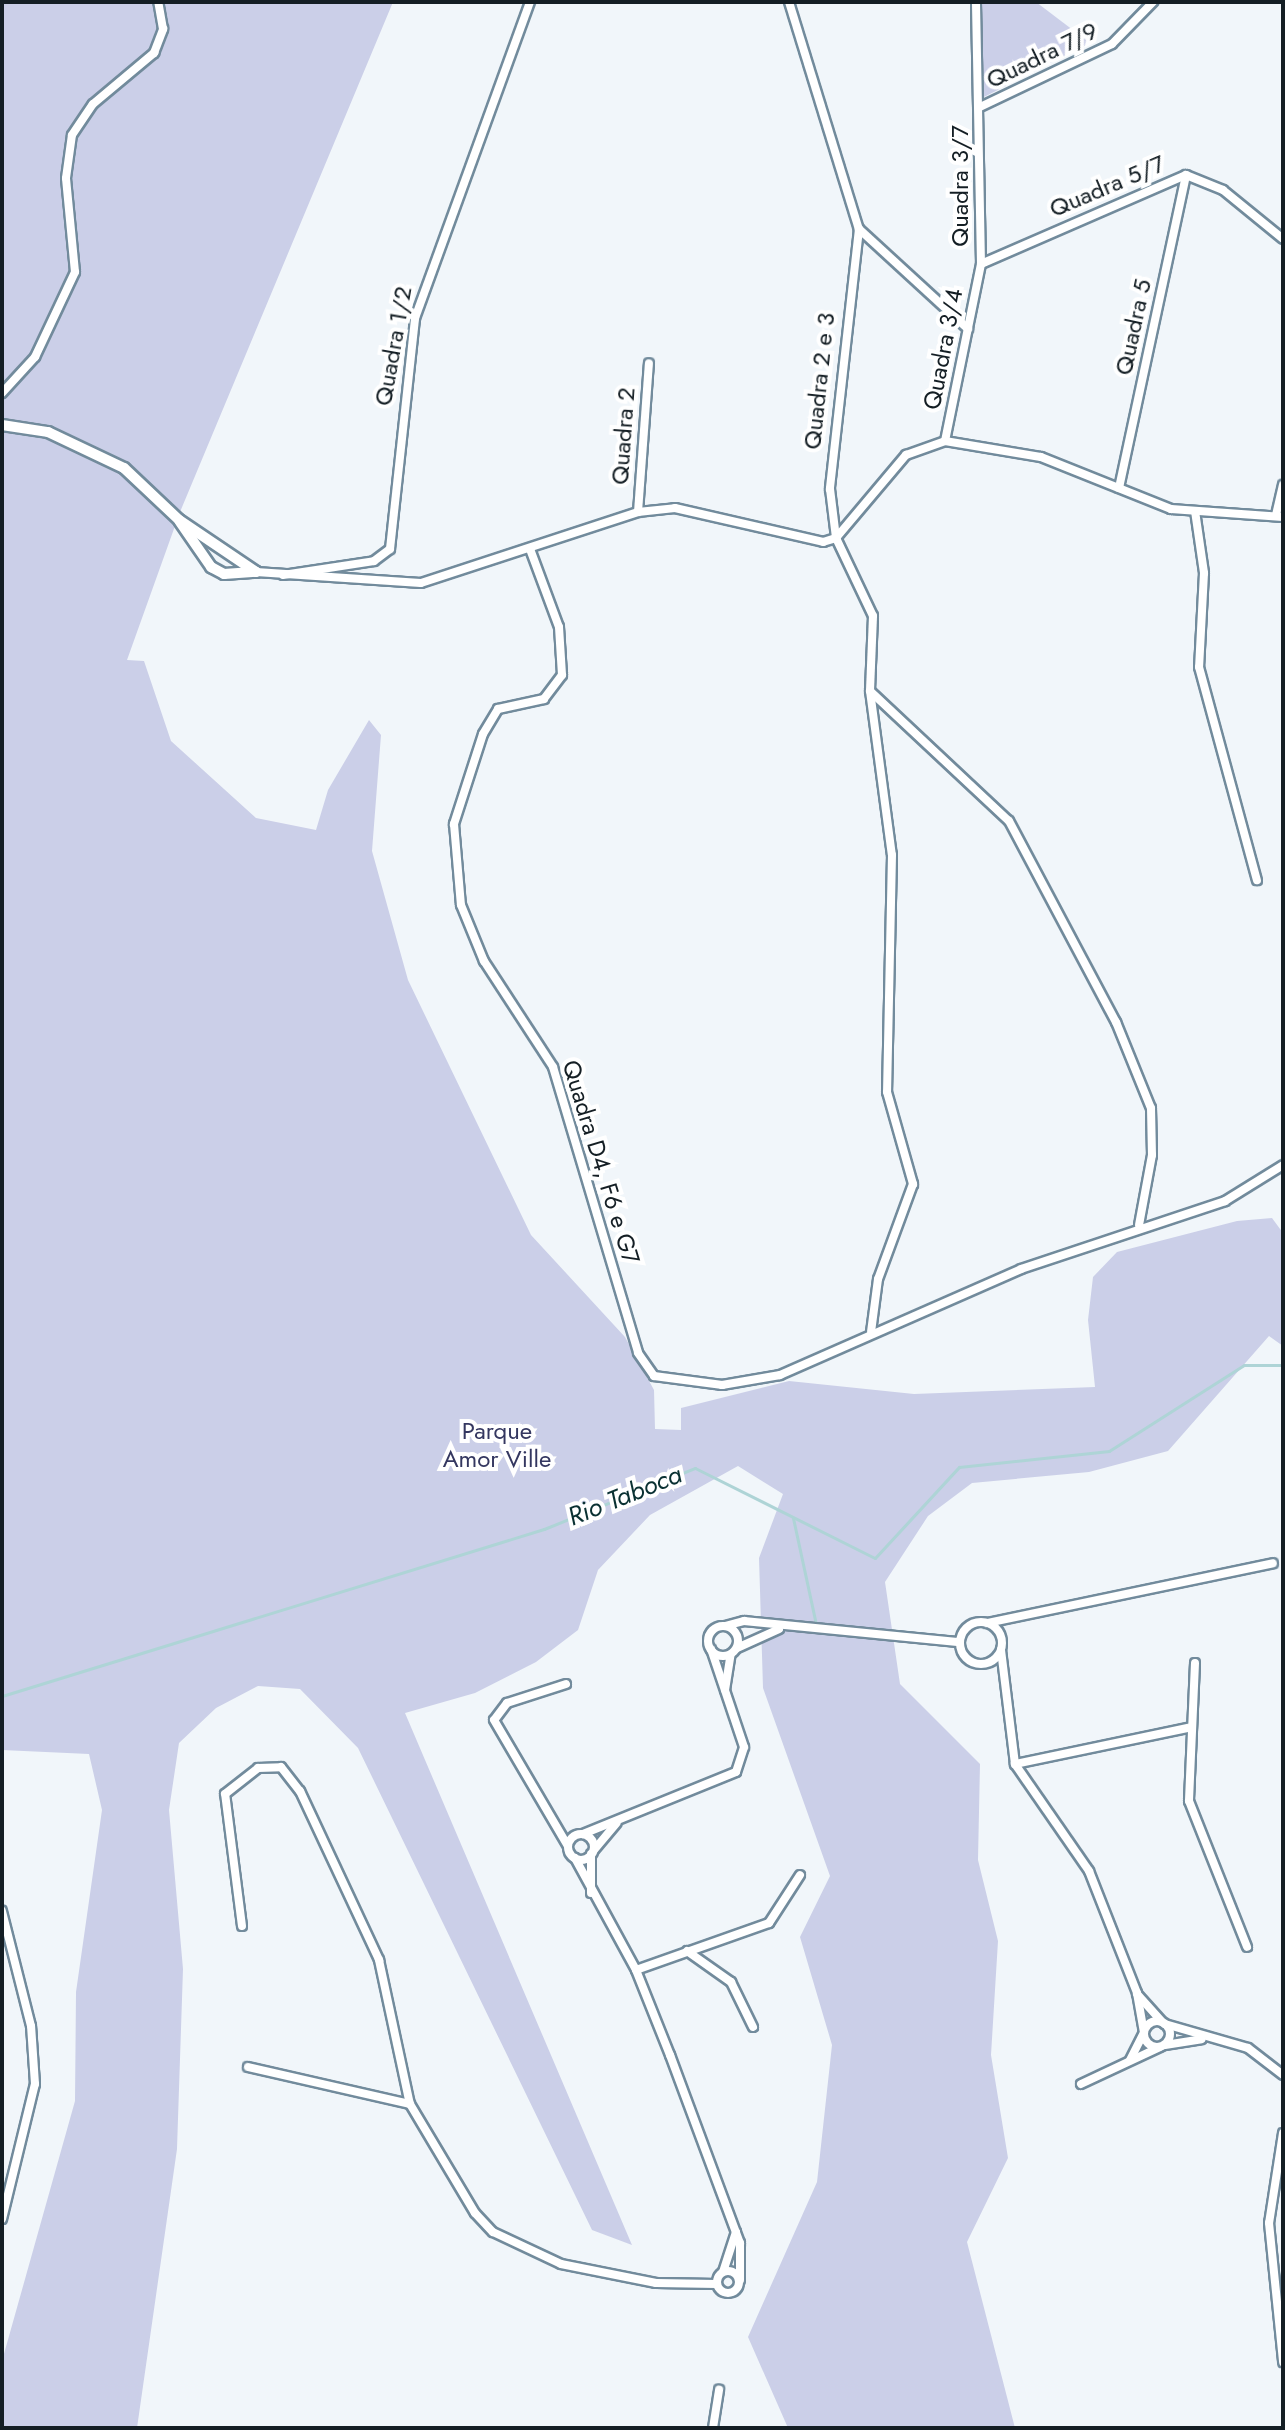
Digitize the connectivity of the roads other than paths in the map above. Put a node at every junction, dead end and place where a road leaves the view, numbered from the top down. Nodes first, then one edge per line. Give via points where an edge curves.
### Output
1 (158, 2) edge
2 (530, 2) edge
3 (789, 2) edge
4 (976, 2) edge
5 (1153, 2) edge
6 (980, 107) junction
7 (1186, 175) junction
8 (859, 229) junction
9 (1283, 239) edge
10 (981, 264) junction
11 (968, 329) junction
12 (649, 363) dead end
13 (2, 393) edge
14 (2, 425) edge
15 (945, 441) junction
16 (1283, 485) edge
17 (1119, 488) junction
18 (1195, 511) junction
19 (638, 512) junction
20 (1279, 516) edge
21 (179, 520) junction
22 (836, 538) junction
23 (530, 549) junction
24 (256, 572) junction
25 (279, 576) junction
26 (870, 691) junction
27 (1257, 880) dead end
28 (1283, 1165) edge
29 (1139, 1225) junction
30 (871, 1332) junction
31 (1273, 1563) dead end
32 (1010, 1615) junction
33 (987, 1623) junction
34 (725, 1626) junction
35 (779, 1629) junction
36 (1001, 1636) junction
37 (960, 1642) junction
38 (711, 1649) junction
39 (1001, 1650) junction
40 (734, 1651) junction
41 (988, 1663) junction
42 (1195, 1663) dead end
43 (1006, 1682) junction
44 (566, 1684) dead end
45 (725, 1695) junction
46 (1188, 1728) junction
47 (1015, 1764) junction
48 (617, 1823) junction
49 (554, 1829) junction
50 (580, 1835) junction
51 (568, 1846) junction
52 (592, 1852) junction
53 (575, 1858) junction
54 (800, 1875) dead end
55 (591, 1893) junction
56 (2, 1911) edge
57 (242, 1926) dead end
58 (1247, 1947) dead end
59 (687, 1951) junction
60 (636, 1970) junction
61 (1137, 1993) junction
62 (1164, 2023) junction
63 (753, 2027) dead end
64 (1144, 2033) junction
65 (1202, 2038) junction
66 (1162, 2046) junction
67 (1130, 2061) junction
68 (248, 2067) dead end
69 (1283, 2075) edge
70 (1081, 2084) dead end
71 (410, 2104) junction
72 (1283, 2133) edge
73 (2, 2219) edge
74 (736, 2231) junction
75 (723, 2272) junction
76 (740, 2280) junction
77 (717, 2284) junction
78 (1283, 2362) edge
79 (719, 2389) dead end
80 (713, 2428) edge

1 - 13 street via 163,29 154,53 93,104 72,135 66,178 75,272 35,357
2 - 25 street, Quadra 1/2 via 418,303 390,549 374,561
3 - 8 street
4 - 6 street, Quadra 3/7
5 - 6 street, Quadra 7/9 via 1112,44
6 - 10 street, Quadra 3/7
7 - 9 street, Quadra 5/7 via 1223,190
7 - 10 street, Quadra 5/7
7 - 17 street, Quadra 5
8 - 11 street
8 - 22 street, Quadra 2 e 3 via 830,461
10 - 11 street, Quadra 3/4
11 - 15 street, Quadra 3/4
12 - 19 street, Quadra 2
14 - 21 street via 48,432 96,452 124,468
15 - 17 street via 1041,457
15 - 22 street via 906,455
16 - 20 street
17 - 18 street
18 - 20 street
18 - 27 street via 1204,573 1199,667
19 - 22 street via 692,509 809,542
19 - 23 street
21 - 24 street
21 - 24 street via 211,567 224,574
22 - 26 street via 873,616
23 - 25 street via 408,585
23 - 30 street, Quadra D4, F6 e G7 via 559,627 562,675 544,699 498,709 483,734 454,824 461,905 484,961 553,1067 646,1367 671,1384 752,1383
24 - 25 street
26 - 29 street via 1009,821 1111,1011 1151,1108 1152,1155
26 - 30 street via 892,855 887,1092 913,1184 878,1279
28 - 29 street via 1225,1201
29 - 30 street
31 - 32 street
32 - 33 street
32 - 36 street
33 - 36 street
33 - 37 street via 969,1626
34 - 35 street via 744,1621
34 - 38 street via 712,1631
34 - 40 street via 737,1633
35 - 37 street
35 - 40 street
36 - 39 street
37 - 41 street via 966,1659
38 - 40 street
38 - 45 street
39 - 41 street
39 - 43 street
40 - 45 street
41 - 43 street
42 - 46 street
43 - 47 street
44 - 49 street via 507,1703 494,1720
45 - 48 street via 744,1747 736,1772
46 - 47 street
46 - 58 street via 1189,1801
47 - 61 street via 1089,1871
48 - 50 street
48 - 52 street
49 - 50 street
49 - 51 street
50 - 51 street
50 - 52 street
51 - 53 street
52 - 53 street
52 - 55 street
53 - 55 street
54 - 59 street via 769,1923
55 - 60 street
56 - 73 street via 31,2026 35,2084
57 - 71 street via 225,1794 258,1768 281,1767 300,1791 379,1960
59 - 60 street
59 - 63 street via 731,1982
60 - 74 street
61 - 62 street
61 - 64 street
62 - 64 street
62 - 65 street
62 - 66 street
64 - 66 street
64 - 67 street
65 - 66 street
65 - 69 street via 1248,2048
66 - 67 street
67 - 70 street
68 - 71 street
71 - 77 street via 457,2189 493,2232 591,2271
72 - 78 street via 1269,2223
74 - 75 street
74 - 76 street
75 - 76 street
75 - 77 street
76 - 77 street via 730,2294
79 - 80 street

